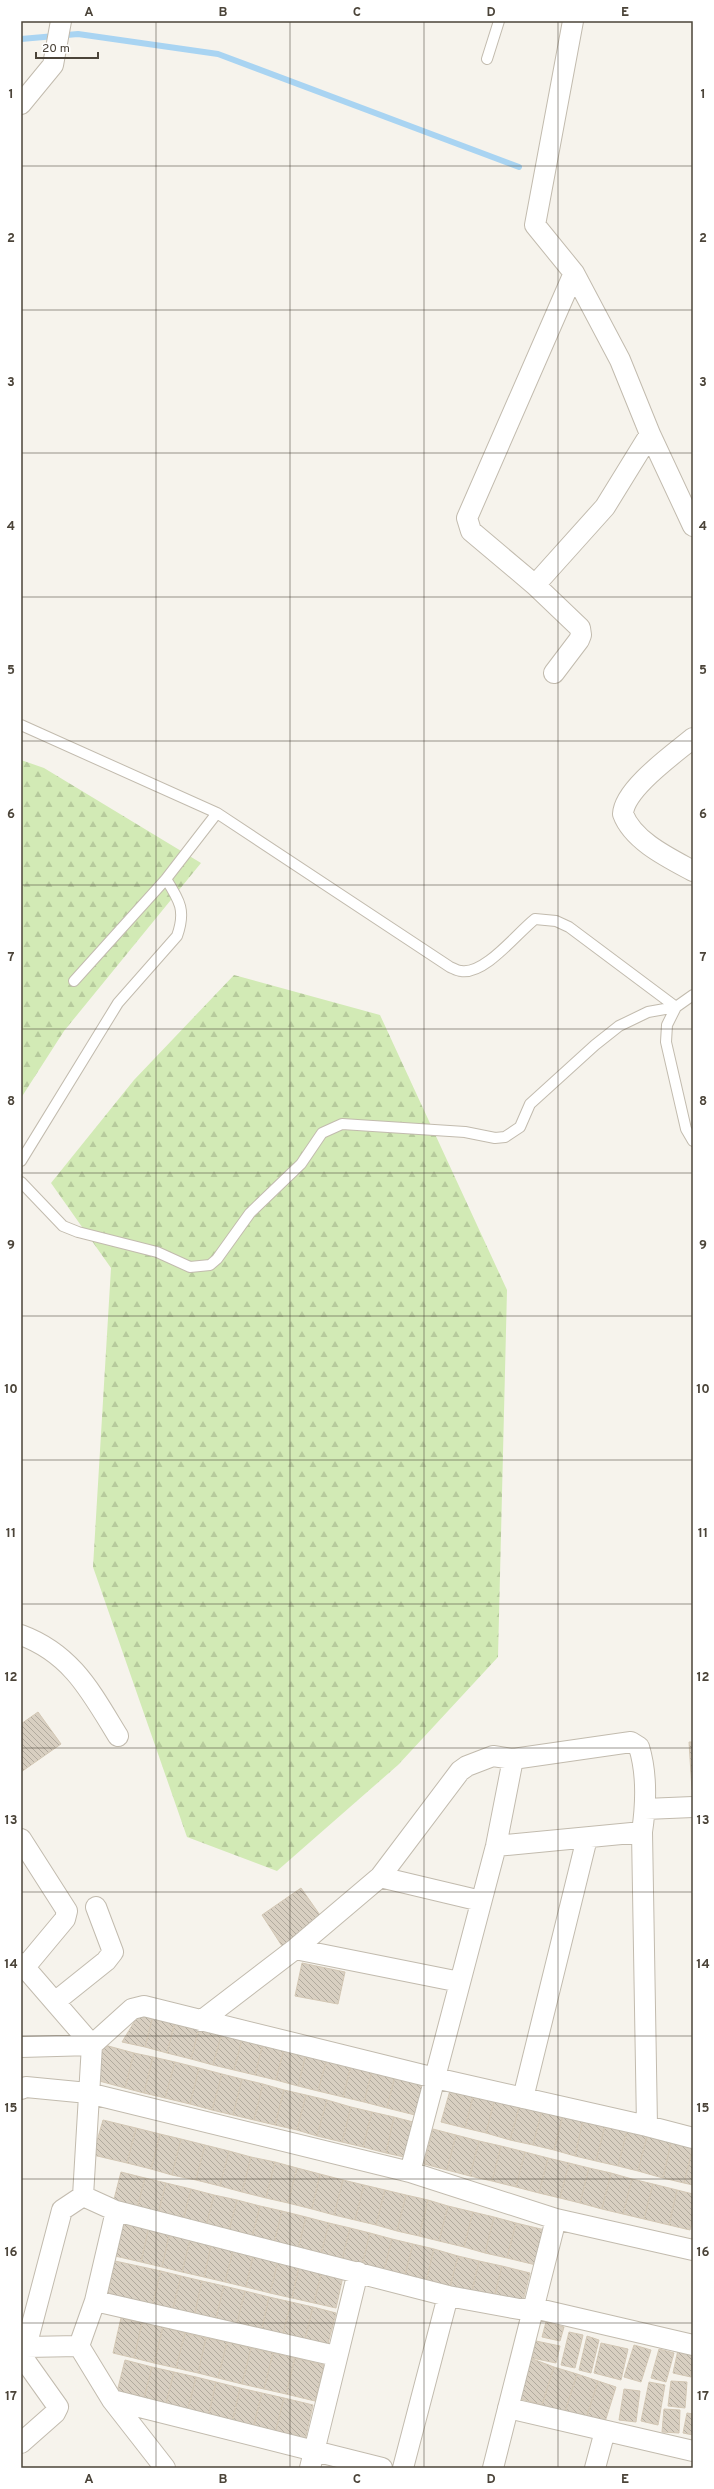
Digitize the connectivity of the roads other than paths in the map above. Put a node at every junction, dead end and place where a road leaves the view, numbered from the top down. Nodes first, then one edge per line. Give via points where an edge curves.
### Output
1 (61, 21) edge
2 (499, 21) edge
3 (573, 21) edge
4 (487, 60) dead end
5 (21, 104) edge
6 (574, 273) junction
7 (650, 434) junction
8 (693, 526) edge
9 (535, 585) junction
10 (554, 673) dead end
11 (21, 725) edge
12 (693, 738) edge
13 (217, 813) junction
14 (693, 871) edge
15 (166, 879) junction
16 (74, 981) dead end
17 (693, 995) edge
18 (676, 1007) junction
19 (693, 1141) edge
20 (21, 1161) edge
21 (21, 1182) edge
22 (21, 1635) edge
23 (118, 1736) dead end
24 (513, 1759) junction
25 (693, 1807) edge
26 (645, 1809) junction
27 (642, 1832) junction
28 (587, 1838) junction
29 (21, 1839) edge
30 (496, 1846) junction
31 (380, 1878) junction
32 (482, 1901) junction
33 (96, 1907) dead end
34 (295, 1949) junction
35 (23, 1965) edge
36 (460, 1982) junction
37 (56, 2002) junction
38 (201, 2020) junction
39 (92, 2045) junction
40 (21, 2047) edge
41 (435, 2078) junction
42 (21, 2089) edge
43 (88, 2094) junction
44 (524, 2098) junction
45 (647, 2126) junction
46 (693, 2138) edge
47 (410, 2172) junction
48 (83, 2196) junction
49 (116, 2211) junction
50 (556, 2219) junction
51 (693, 2250) edge
52 (358, 2272) junction
53 (448, 2296) junction
54 (95, 2301) junction
55 (534, 2308) junction
56 (693, 2345) edge
57 (79, 2346) junction
58 (22, 2351) edge
59 (336, 2356) junction
60 (112, 2400) junction
61 (508, 2408) junction
62 (605, 2431) junction
63 (21, 2443) edge
64 (693, 2450) edge
65 (312, 2459) edge
66 (165, 2468) edge
67 (382, 2468) edge
68 (403, 2468) edge
69 (493, 2468) edge
70 (596, 2468) edge

1 - 5 street via 53,65
2 - 4 lane
3 - 6 street via 535,225
6 - 7 street via 620,360
6 - 9 street via 467,518 471,531
7 - 8 street
7 - 9 street via 605,507
9 - 10 street via 581,631 579,640
11 - 13 lane
12 - 14 street via 643,781 626,802 623,814 634,832 666,856
13 - 15 lane
13 - 18 lane via 461,972 472,971 485,964 531,922 544,918 569,927
15 - 16 lane
15 - 20 lane via 179,900 181,909 181,924 177,936 118,1003
17 - 18 lane
18 - 19 lane via 667,1025 666,1042 686,1129
18 - 21 lane via 648,1012 618,1026 530,1104 520,1127 505,1137 342,1124 322,1133 301,1164 250,1213 210,1265 190,1266 157,1252 63,1226
22 - 23 street via 44,1645 68,1663 83,1679
24 - 26 street via 631,1742 636,1744 642,1756
24 - 30 street
24 - 31 street via 493,1756 460,1771
25 - 26 street
26 - 27 street
27 - 28 street
27 - 45 street
28 - 30 street
28 - 44 street
29 - 35 street via 67,1911 65,1919
30 - 32 street
31 - 32 street
31 - 34 street
32 - 36 street
33 - 37 street via 113,1952 106,1961
34 - 36 street
34 - 38 street
35 - 37 street
36 - 41 street
37 - 39 street
38 - 39 street via 138,2006
38 - 41 street
39 - 40 street
39 - 43 street
41 - 44 street
41 - 47 street
42 - 43 street via 26,2087
43 - 47 street
43 - 48 street
44 - 45 street
45 - 46 street
47 - 50 street
48 - 49 street
48 - 58 street via 62,2210
49 - 52 street
49 - 54 street
50 - 51 street
50 - 55 street
52 - 53 street
52 - 59 street
53 - 55 street via 519,2309
53 - 68 street
54 - 57 street
54 - 59 street
55 - 56 street
55 - 61 street
57 - 58 street
57 - 60 street
58 - 63 street via 58,2407 55,2413
59 - 65 street
60 - 65 street
60 - 66 street
61 - 62 street
61 - 69 street
62 - 64 street
62 - 70 street
65 - 67 street

